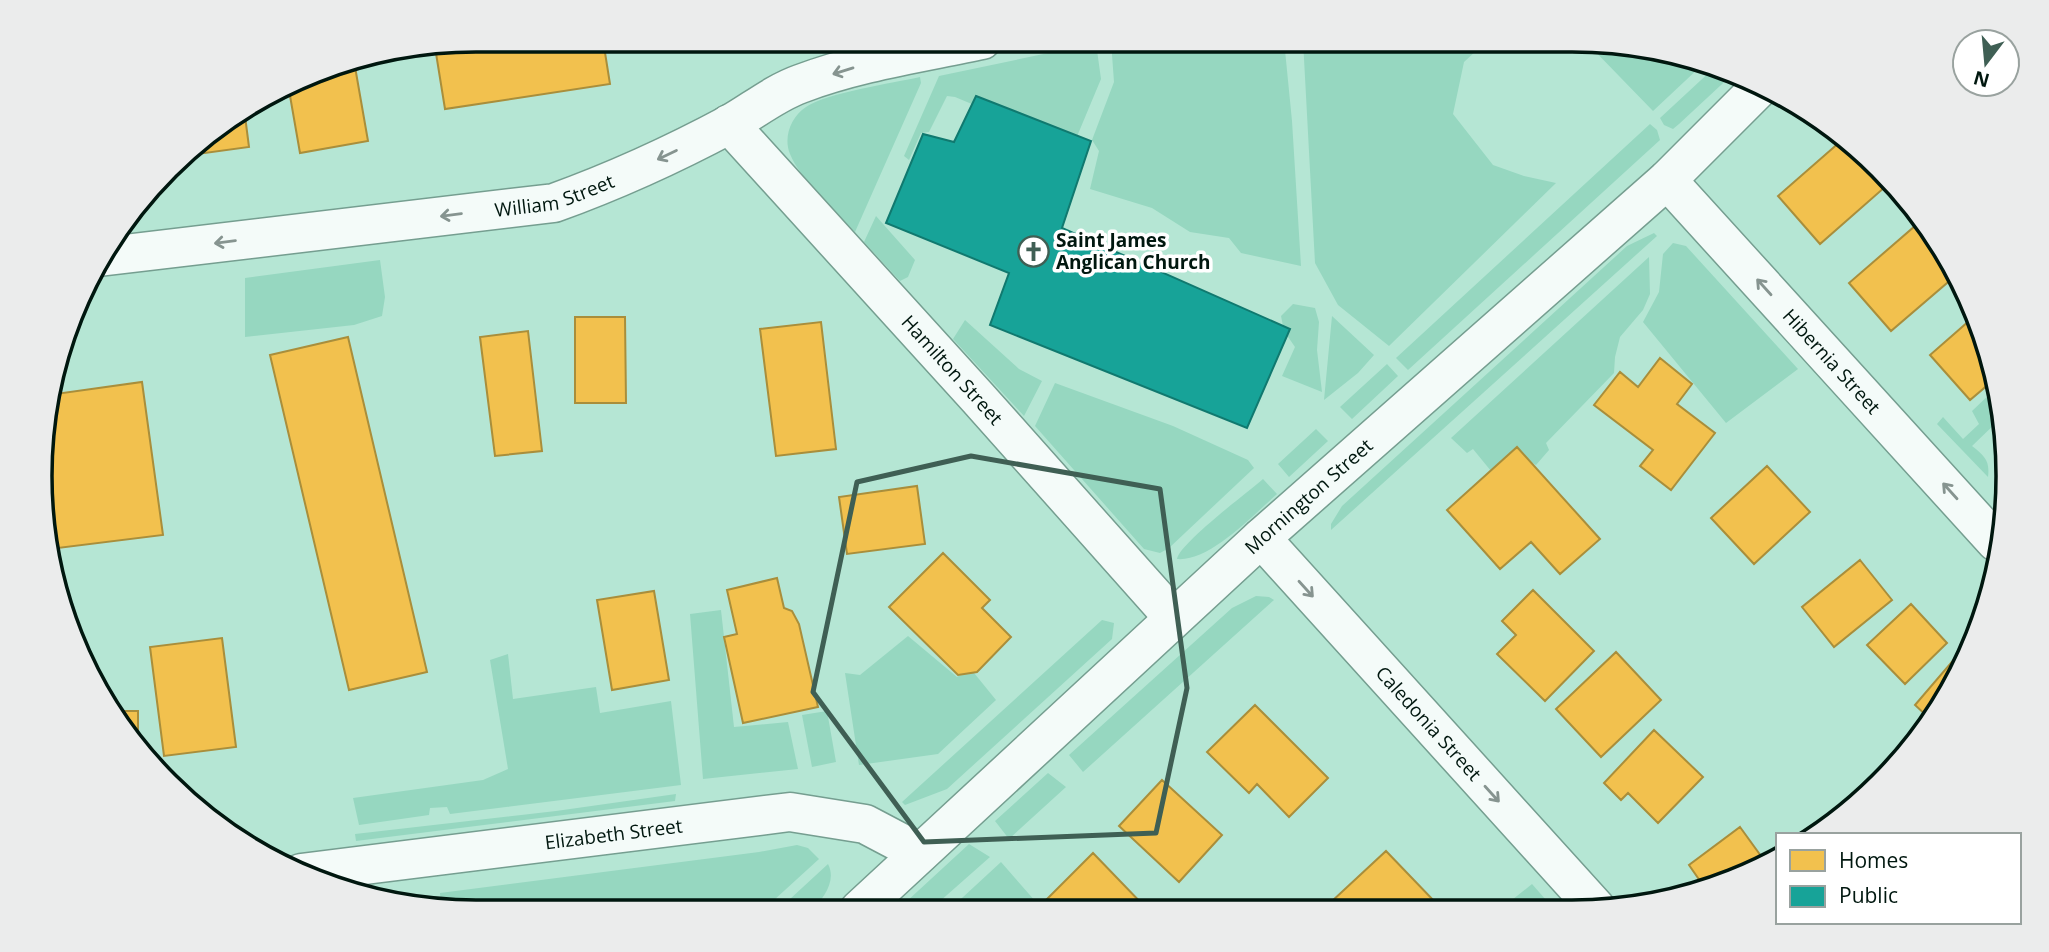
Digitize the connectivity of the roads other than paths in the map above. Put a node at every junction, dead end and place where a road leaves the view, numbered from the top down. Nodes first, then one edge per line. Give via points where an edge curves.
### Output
1 (924, 52) edge
2 (1754, 93) edge
3 (729, 124) junction
4 (1667, 180) junction
5 (115, 255) edge
6 (1992, 537) edge
7 (1261, 538) junction
8 (1173, 617) junction
9 (920, 853) junction
10 (323, 870) edge
11 (1588, 899) edge
12 (871, 900) edge

1 -> 3 street, William Street via 797,85
2 - 4 street, Mornington Street
3 -> 5 street, William Street via 601,186 554,203
3 - 8 street, Hamilton Street
6 -> 4 street, Hibernia Street
4 - 7 street, Mornington Street
7 - 8 street, Mornington Street
7 -> 11 street, Caledonia Street
8 - 9 street, Mornington Street
9 - 10 street, Elizabeth Street via 865,824 790,812
9 - 12 street, Mornington Street

